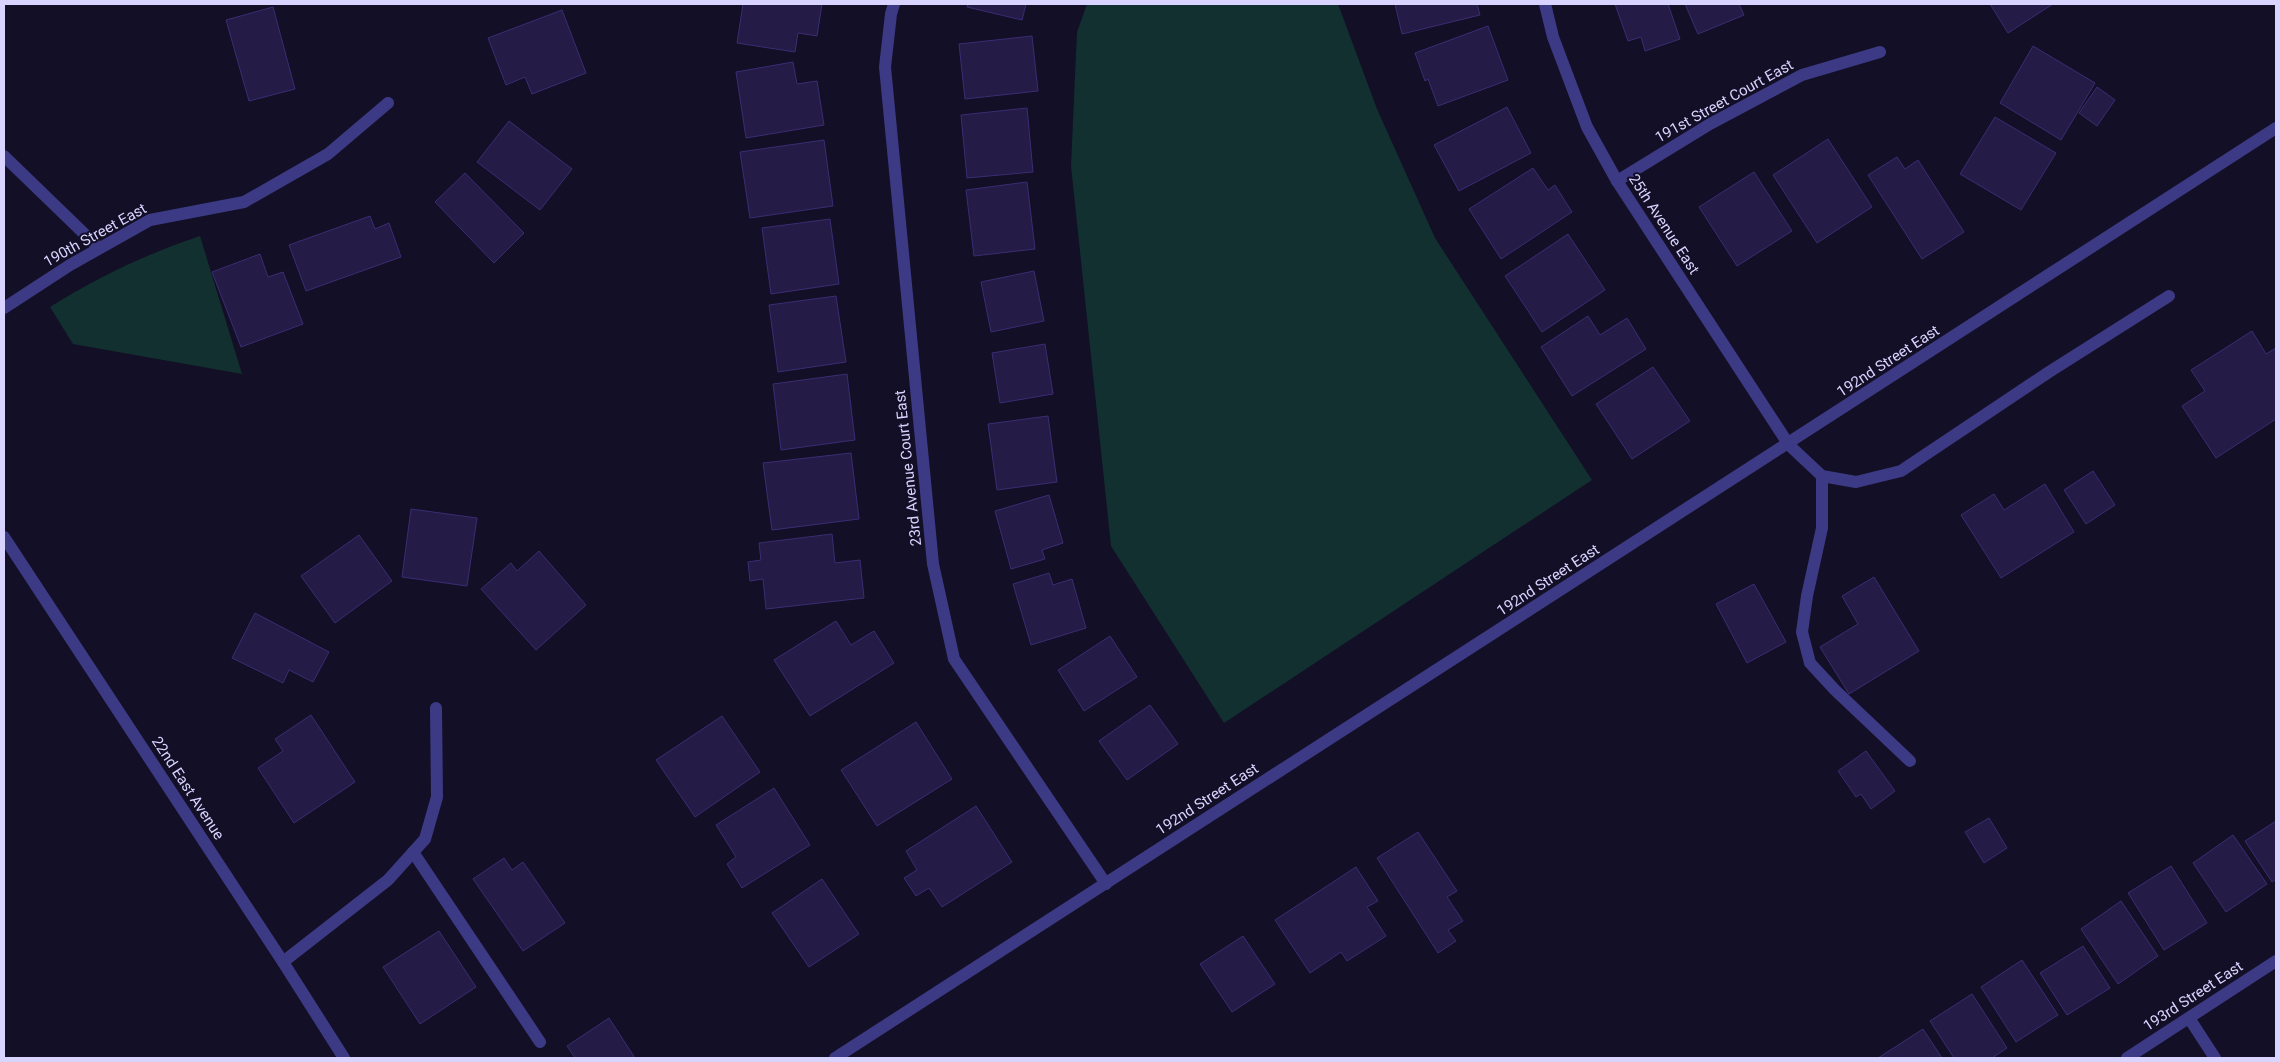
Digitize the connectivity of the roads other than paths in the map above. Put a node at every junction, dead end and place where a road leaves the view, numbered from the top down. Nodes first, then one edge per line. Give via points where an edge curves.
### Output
1 (894, 4) edge
2 (1545, 4) edge
3 (1880, 52) dead end
4 (388, 103) dead end
5 (2276, 128) edge
6 (4, 156) edge
7 (1617, 181) junction
8 (99, 248) junction
9 (2169, 296) dead end
10 (4, 308) edge
11 (1789, 445) junction
12 (1822, 476) junction
13 (4, 537) edge
14 (436, 708) dead end
15 (1910, 761) dead end
16 (413, 852) junction
17 (1106, 884) junction
18 (2276, 961) edge
19 (283, 962) junction
20 (2189, 1018) junction
21 (540, 1042) dead end
22 (344, 1058) edge
23 (836, 1058) edge
24 (2128, 1058) edge
25 (2215, 1058) edge

1 - 17 street, 23rd Avenue Court East via 885,67 933,564 954,659
2 - 7 street, 25th Avenue East via 1553,37 1587,127
3 - 7 street, 191st Street Court East via 1802,75 1710,124
4 - 8 street, 190th Street East via 328,154 244,202 150,220
5 - 11 street, 192nd Street East
6 - 8 street
7 - 11 street, 25th Avenue East
8 - 10 street, 190th Street East
9 - 12 street via 2048,372 1901,471 1856,482
11 - 12 street, 25th Avenue East
11 - 17 street, 192nd Street East
12 - 15 street via 1822,528 1802,632 1810,663
13 - 19 street, 22nd East Avenue
14 - 16 street via 437,797 426,839
16 - 19 street via 388,880
16 - 21 street
17 - 23 street, 192nd Street East
18 - 20 street, 193rd Street East
19 - 22 street, 22nd East Avenue
20 - 24 street, 193rd Street East
20 - 25 street

